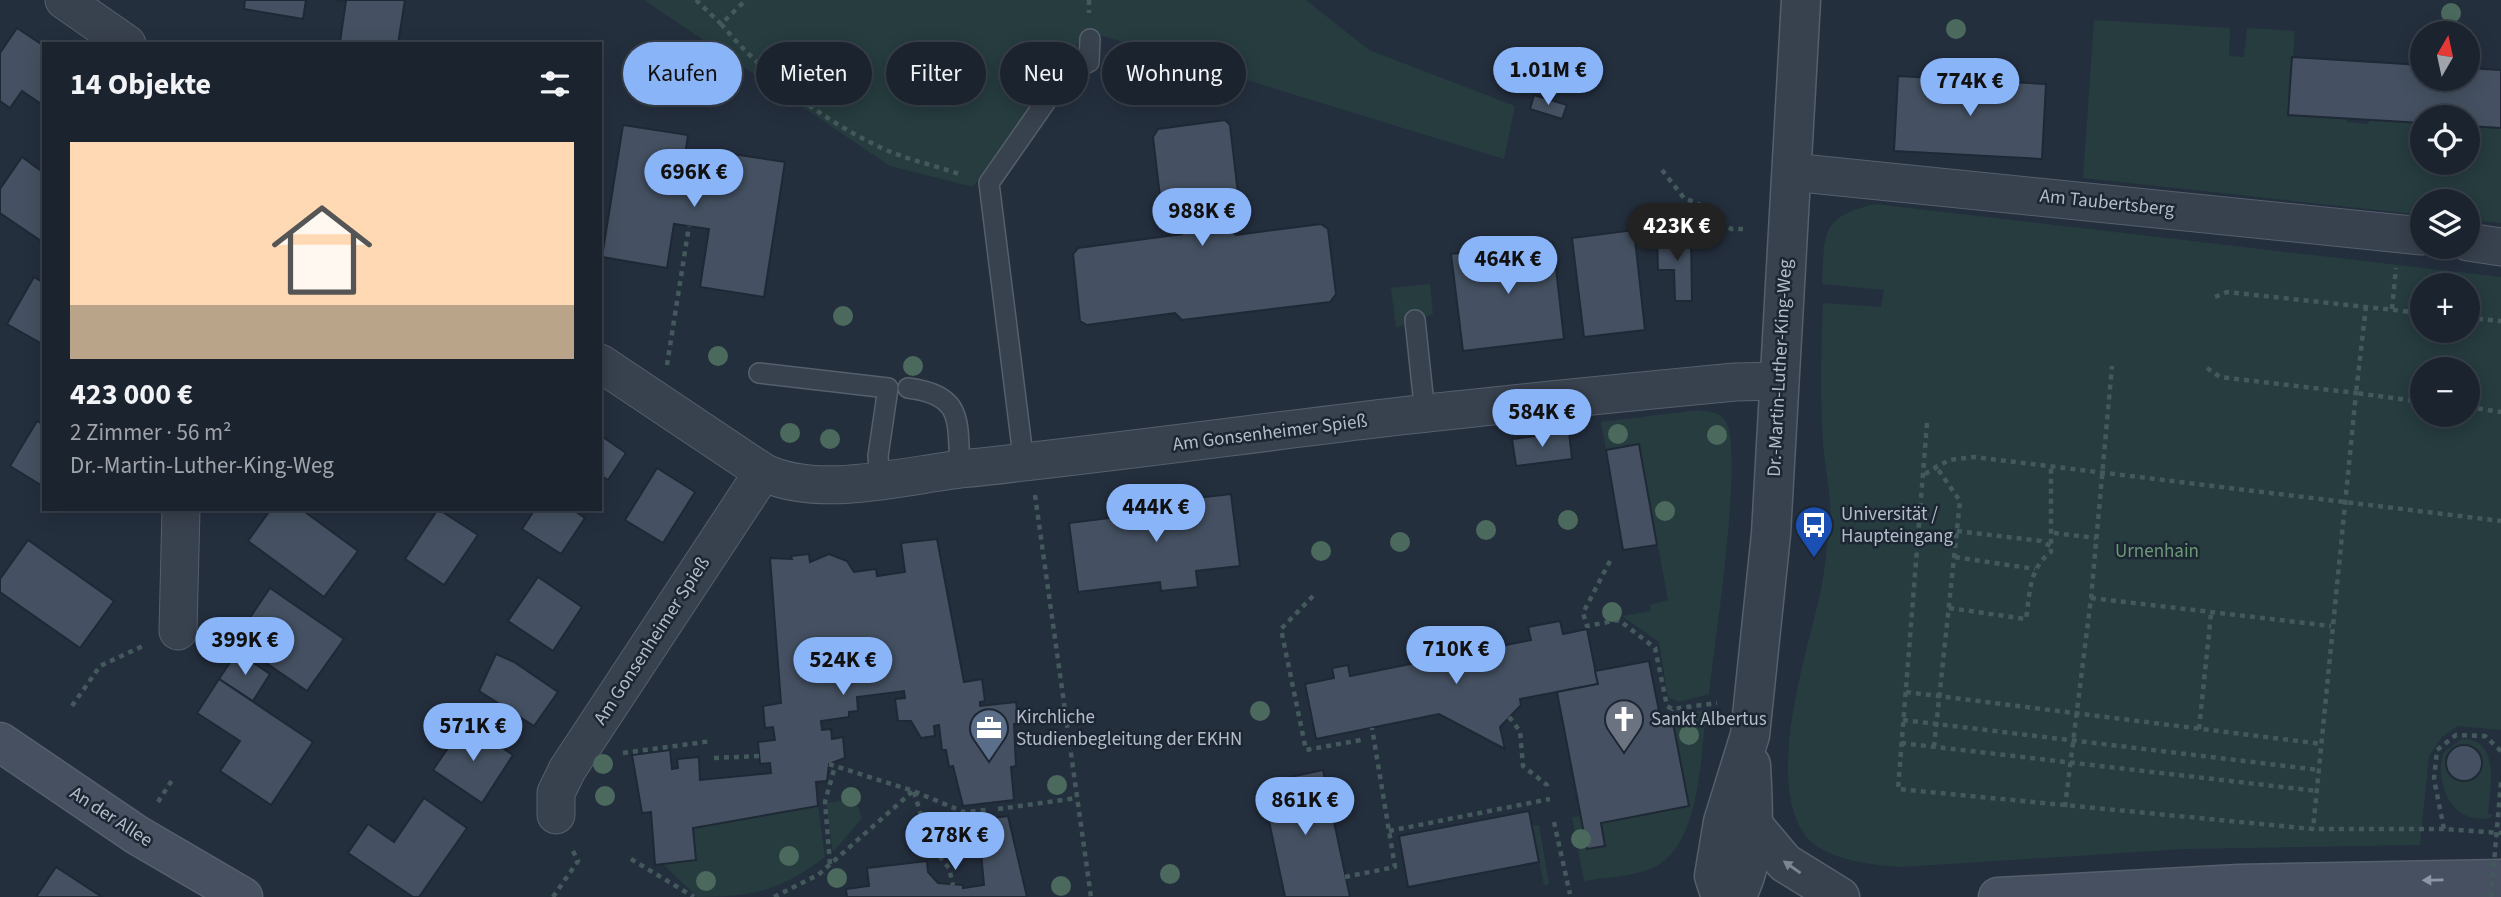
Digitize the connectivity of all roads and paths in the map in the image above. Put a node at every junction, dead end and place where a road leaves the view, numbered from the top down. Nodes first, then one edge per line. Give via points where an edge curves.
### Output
1 (64, 0) edge
2 (696, 0) edge
3 (746, 0) edge
4 (1801, 0) edge
5 (721, 24) junction
6 (1090, 39) dead end
7 (124, 42) edge
8 (1662, 170) dead end
9 (1791, 172) junction
10 (989, 184) junction
11 (689, 226) dead end
12 (1743, 229) dead end
13 (2410, 235) edge
14 (2480, 244) edge
15 (2501, 247) edge
16 (2215, 297) dead end
17 (2366, 306) junction
18 (2410, 312) edge
19 (2480, 319) edge
20 (1415, 320) dead end
21 (2501, 321) edge
22 (602, 364) edge
23 (2112, 366) dead end
24 (2207, 368) dead end
25 (759, 373) dead end
26 (665, 376) dead end
27 (1780, 381) junction
28 (908, 388) dead end
29 (2356, 393) junction
30 (2410, 400) edge
31 (2480, 409) edge
32 (2501, 412) edge
33 (1425, 414) junction
34 (1927, 423) dead end
35 (1935, 465) junction
36 (2051, 467) junction
37 (960, 470) junction
38 (763, 472) junction
39 (2102, 473) junction
40 (1028, 474) junction
41 (1924, 475) junction
42 (880, 479) junction
43 (2346, 501) junction
44 (181, 511) edge
45 (2501, 521) edge
46 (1957, 531) junction
47 (2053, 533) junction
48 (2096, 538) junction
49 (2052, 547) junction
50 (1955, 557) junction
51 (1610, 561) dead end
52 (2035, 569) junction
53 (1313, 596) dead end
54 (2091, 598) junction
55 (1949, 608) junction
56 (2211, 614) junction
57 (2332, 626) junction
58 (178, 631) joint
59 (1906, 692) junction
60 (1940, 697) junction
61 (1717, 704) dead end
62 (72, 706) dead end
63 (1672, 709) junction
64 (2074, 714) junction
65 (1509, 718) dead end
66 (1666, 719) dead end
67 (1903, 720) junction
68 (1937, 724) junction
69 (1372, 728) dead end
70 (2199, 729) junction
71 (1750, 735) junction
72 (1361, 740) dead end
73 (712, 741) dead end
74 (0, 742) edge
75 (2071, 742) junction
76 (1901, 743) junction
77 (2322, 744) junction
78 (1934, 747) junction
79 (2501, 751) edge
80 (577, 754) junction
81 (760, 755) dead end
82 (714, 758) dead end
83 (2068, 764) junction
84 (2319, 770) junction
85 (174, 777) dead end
86 (2501, 782) edge
87 (2317, 790) junction
88 (913, 791) junction
89 (1549, 791) dead end
90 (1077, 798) junction
91 (1550, 799) dead end
92 (158, 802) dead end
93 (2065, 807) junction
94 (998, 809) dead end
95 (986, 810) dead end
96 (556, 814) joint
97 (1554, 821) dead end
98 (1754, 825) junction
99 (2313, 829) junction
100 (2444, 829) junction
101 (1389, 831) junction
102 (2501, 833) edge
103 (631, 859) dead end
104 (830, 864) junction
105 (1345, 877) dead end
106 (2501, 879) edge
107 (953, 886) dead end
108 (241, 893) edge
109 (1570, 894) dead end
110 (553, 897) edge
111 (694, 897) edge
112 (774, 897) edge
113 (1091, 897) edge
114 (1721, 897) edge
115 (1737, 897) edge
116 (1840, 897) edge
117 (1998, 897) edge
118 (2491, 897) edge

1 - 7 street
2 - 5 path
3 - 5 path
4 - 9 street, Dr.-Martin-Luther-King-Weg
5 - 10 path via 753,62 805,104 886,150
6 - 10 lane via 1089,62 1065,74
8 - 12 path via 1684,198 1708,208 1731,229
9 - 13 street, Am Taubertsberg
9 - 27 street, Dr.-Martin-Luther-King-Weg
10 - 40 lane
11 - 26 path
14 - 15 street
16 - 17 path via 2227,292
17 - 18 path
17 - 29 path
19 - 21 path
20 - 33 lane
22 - 38 street, Am Gonsenheimer Spieß
23 - 39 path
24 - 29 path via 2220,377
25 - 42 lane via 888,388 878,456
27 - 33 street, Am Gonsenheimer Spieß
27 - 71 street, Dr.-Martin-Luther-King-Weg via 1771,534
28 - 37 lane via 928,390 950,403 956,418
29 - 30 path
29 - 43 path
31 - 32 path
33 - 40 street, Am Gonsenheimer Spieß
34 - 41 path
35 - 36 path via 1975,457
35 - 41 path
35 - 46 path via 1960,501
36 - 39 path
36 - 47 path
37 - 40 street, Am Gonsenheimer Spieß
37 - 42 street, Am Gonsenheimer Spieß
38 - 42 street, Am Gonsenheimer Spieß via 784,482 804,484
38 - 80 street, Am Gonsenheimer Spieß
39 - 43 path
39 - 48 path
40 - 90 path
41 - 59 path
43 - 45 path
43 - 57 path
44 - 58 street
46 - 49 path via 2041,541
46 - 50 path
47 - 48 path
47 - 49 path
48 - 54 path
49 - 52 path
50 - 52 path
50 - 55 path
51 - 63 path via 1584,613 1587,626 1619,620 1655,648 1667,706
52 - 55 path via 2026,619
53 - 72 path via 1281,629 1306,750
54 - 56 path
54 - 64 path
55 - 60 path
56 - 57 path
56 - 70 path
57 - 77 path
58 - 62 path via 100,666
59 - 60 path
59 - 67 path
60 - 64 path
60 - 68 path
61 - 63 path
63 - 66 path
64 - 70 path
64 - 75 path
65 - 89 path via 1520,731 1523,766
67 - 68 path
67 - 76 path
68 - 75 path
68 - 78 path
69 - 101 path
70 - 77 path
71 - 98 street, Dr.-Martin-Luther-King-Weg
71 - 114 street, Dr.-Martin-Luther-King-Weg via 1723,822 1714,876
73 - 80 path via 598,757
74 - 108 main road, An der Allee via 137,835
75 - 83 path
75 - 84 path
76 - 78 path
76 - 93 path via 1898,789
77 - 84 path
78 - 83 path
79 - 100 path via 2486,736 2472,734 2456,735 2437,750 2434,779
80 - 96 street, Am Gonsenheimer Spieß via 556,793
81 - 82 path
83 - 87 path
83 - 93 path
84 - 87 path
85 - 92 path
86 - 118 path, bridge
87 - 99 path
88 - 95 path via 964,813
88 - 104 path
88 - 104 path via 832,765 825,802
88 - 107 path via 930,845 949,868
90 - 94 path
90 - 113 path
91 - 101 path
93 - 99 path
96 - 110 path via 578,861
97 - 109 path
98 - 115 street, Dr.-Martin-Luther-King-Weg via 1747,877
116 -> 98 street via 1785,863
99 - 100 path
100 - 102 path
101 - 105 path via 1395,867
103 - 111 path
104 - 112 path
106 -> 117 main road via 2239,884

